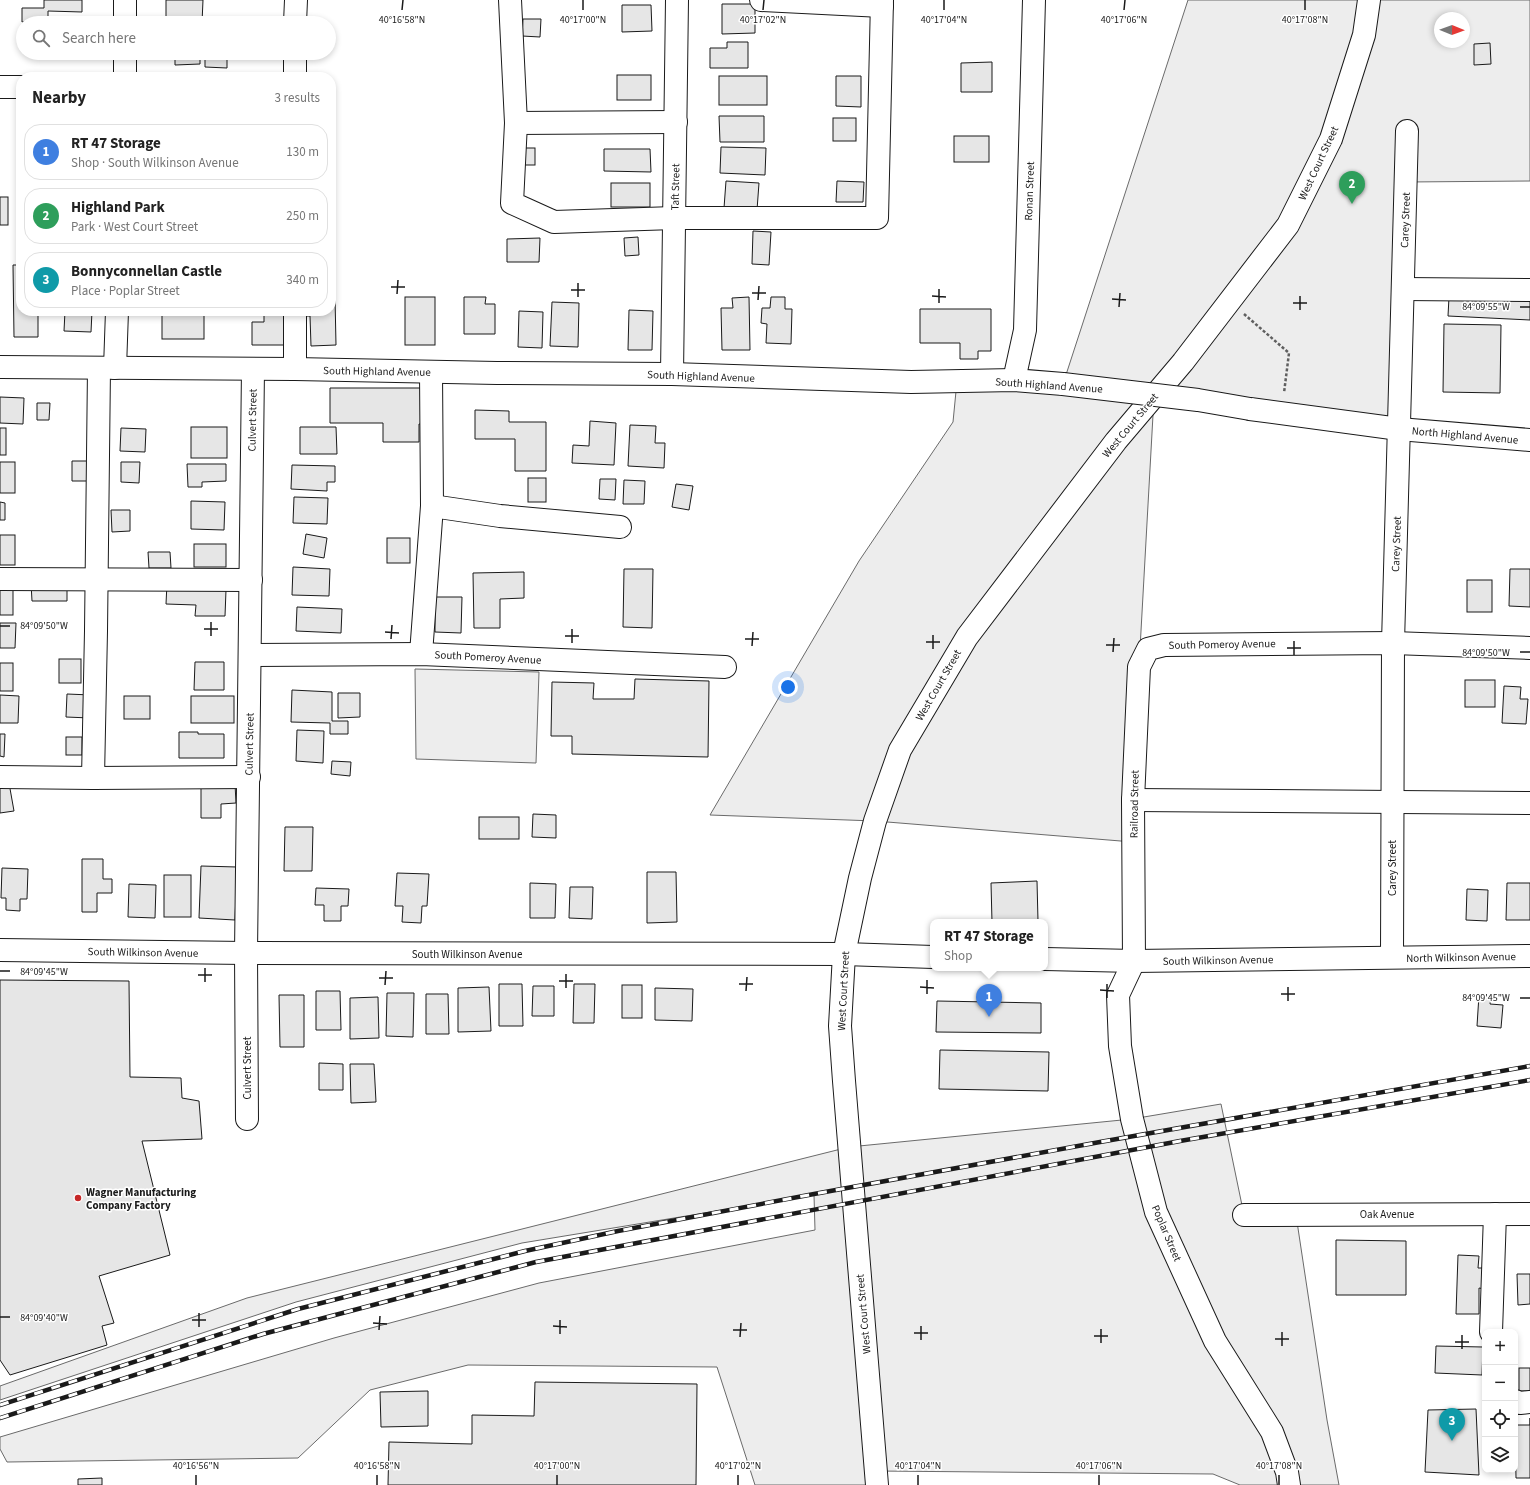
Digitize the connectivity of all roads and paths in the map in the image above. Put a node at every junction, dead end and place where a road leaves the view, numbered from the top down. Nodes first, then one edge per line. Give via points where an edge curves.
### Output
1 (125, 0) edge
2 (296, 0) edge
3 (510, 0) edge
4 (677, 0) edge
5 (761, 0) edge
6 (1034, 0) edge
7 (1370, 0) edge
8 (882, 3) edge
9 (125, 16) edge
10 (296, 16) edge
11 (125, 60) edge
12 (295, 60) edge
13 (125, 72) edge
14 (295, 72) edge
15 (0, 87) edge
16 (16, 87) edge
17 (676, 122) junction
18 (516, 123) junction
19 (1407, 131) dead end
20 (674, 218) junction
21 (1403, 289) junction
22 (1530, 290) edge
23 (1230, 301) junction
24 (116, 316) edge
25 (295, 316) edge
26 (0, 367) edge
27 (107, 368) junction
28 (253, 369) junction
29 (295, 369) junction
30 (431, 372) junction
31 (672, 374) junction
32 (1014, 380) junction
33 (1281, 413) junction
34 (1400, 429) junction
35 (1530, 440) edge
36 (432, 506) junction
37 (620, 527) dead end
38 (0, 579) edge
39 (97, 580) junction
40 (251, 580) junction
41 (1393, 643) junction
42 (1530, 648) edge
43 (1148, 649) joint
44 (421, 654) junction
45 (250, 655) junction
46 (725, 667) dead end
47 (249, 777) junction
48 (0, 778) edge
49 (93, 778) junction
50 (1133, 800) junction
51 (1393, 802) junction
52 (1530, 803) edge
53 (0, 950) edge
54 (246, 953) junction
55 (844, 954) junction
56 (930, 956) edge
57 (1530, 956) edge
58 (1392, 958) junction
59 (1048, 960) edge
60 (1134, 961) junction
61 (247, 1119) dead end
62 (1495, 1214) junction
63 (1530, 1214) edge
64 (1244, 1215) dead end
65 (1491, 1329) edge
66 (1518, 1402) edge
67 (1530, 1402) edge
68 (877, 1485) edge
69 (1289, 1485) edge

1 - 9 street
2 - 10 street
3 - 18 street
4 - 17 street, Taft Street
5 - 8 street
6 - 32 street, Ronan Street via 1025,330
7 - 23 street, West Court Street via 1364,35 1332,139 1288,225
8 - 20 street via 877,218
11 - 13 street
12 - 14 street
15 - 16 street
17 - 18 street
17 - 20 street, Taft Street
18 - 20 street via 512,203 554,222
19 - 21 street, Carey Street
20 - 31 street, Taft Street
21 - 22 street
21 - 34 street, Carey Street
23 - 33 path via 1289,353
23 - 55 street, West Court Street via 1183,362 1116,441 967,636 900,750 875,821
24 - 27 street
25 - 29 street
26 - 27 street, South Highland Avenue
27 - 28 street, South Highland Avenue
27 - 39 street
28 - 29 street, South Highland Avenue
28 - 40 street, Culvert Street
29 - 30 street, South Highland Avenue
30 - 31 street, South Highland Avenue
30 - 36 street
31 - 32 street, South Highland Avenue via 911,382
32 - 33 street, South Highland Avenue, bridge via 1162,395
33 - 34 street, South Highland Avenue
34 - 35 street, North Highland Avenue
34 - 41 street, Carey Street
36 - 37 street via 500,516
36 - 44 street
38 - 39 street
39 - 40 street
39 - 49 street
40 - 45 street, Culvert Street
41 - 42 street, South Pomeroy Avenue
41 - 43 street, South Pomeroy Avenue via 1164,645
41 - 51 street, Carey Street
43 - 50 street, Railroad Street via 1139,667
44 - 45 street, South Pomeroy Avenue
44 - 46 street, South Pomeroy Avenue via 454,662
45 - 47 street, Culvert Street
47 - 49 street
47 - 54 street, Culvert Street
48 - 49 street
50 - 51 street
50 - 60 street, Railroad Street
51 - 52 street
51 - 58 street, Carey Street
53 - 54 street, South Wilkinson Avenue
54 - 55 street, South Wilkinson Avenue
54 - 61 street, Culvert Street
55 - 56 street, South Wilkinson Avenue
55 - 68 street, West Court Street via 840,1026
57 - 58 street, North Wilkinson Avenue
58 - 60 street, South Wilkinson Avenue
59 - 60 street, South Wilkinson Avenue
60 - 69 street, Poplar Street via 1118,995 1120,1046 1132,1119 1156,1212 1215,1341 1272,1432 1287,1472
62 - 63 street, Oak Avenue
62 - 64 street, Oak Avenue
62 - 65 street
66 - 67 street

